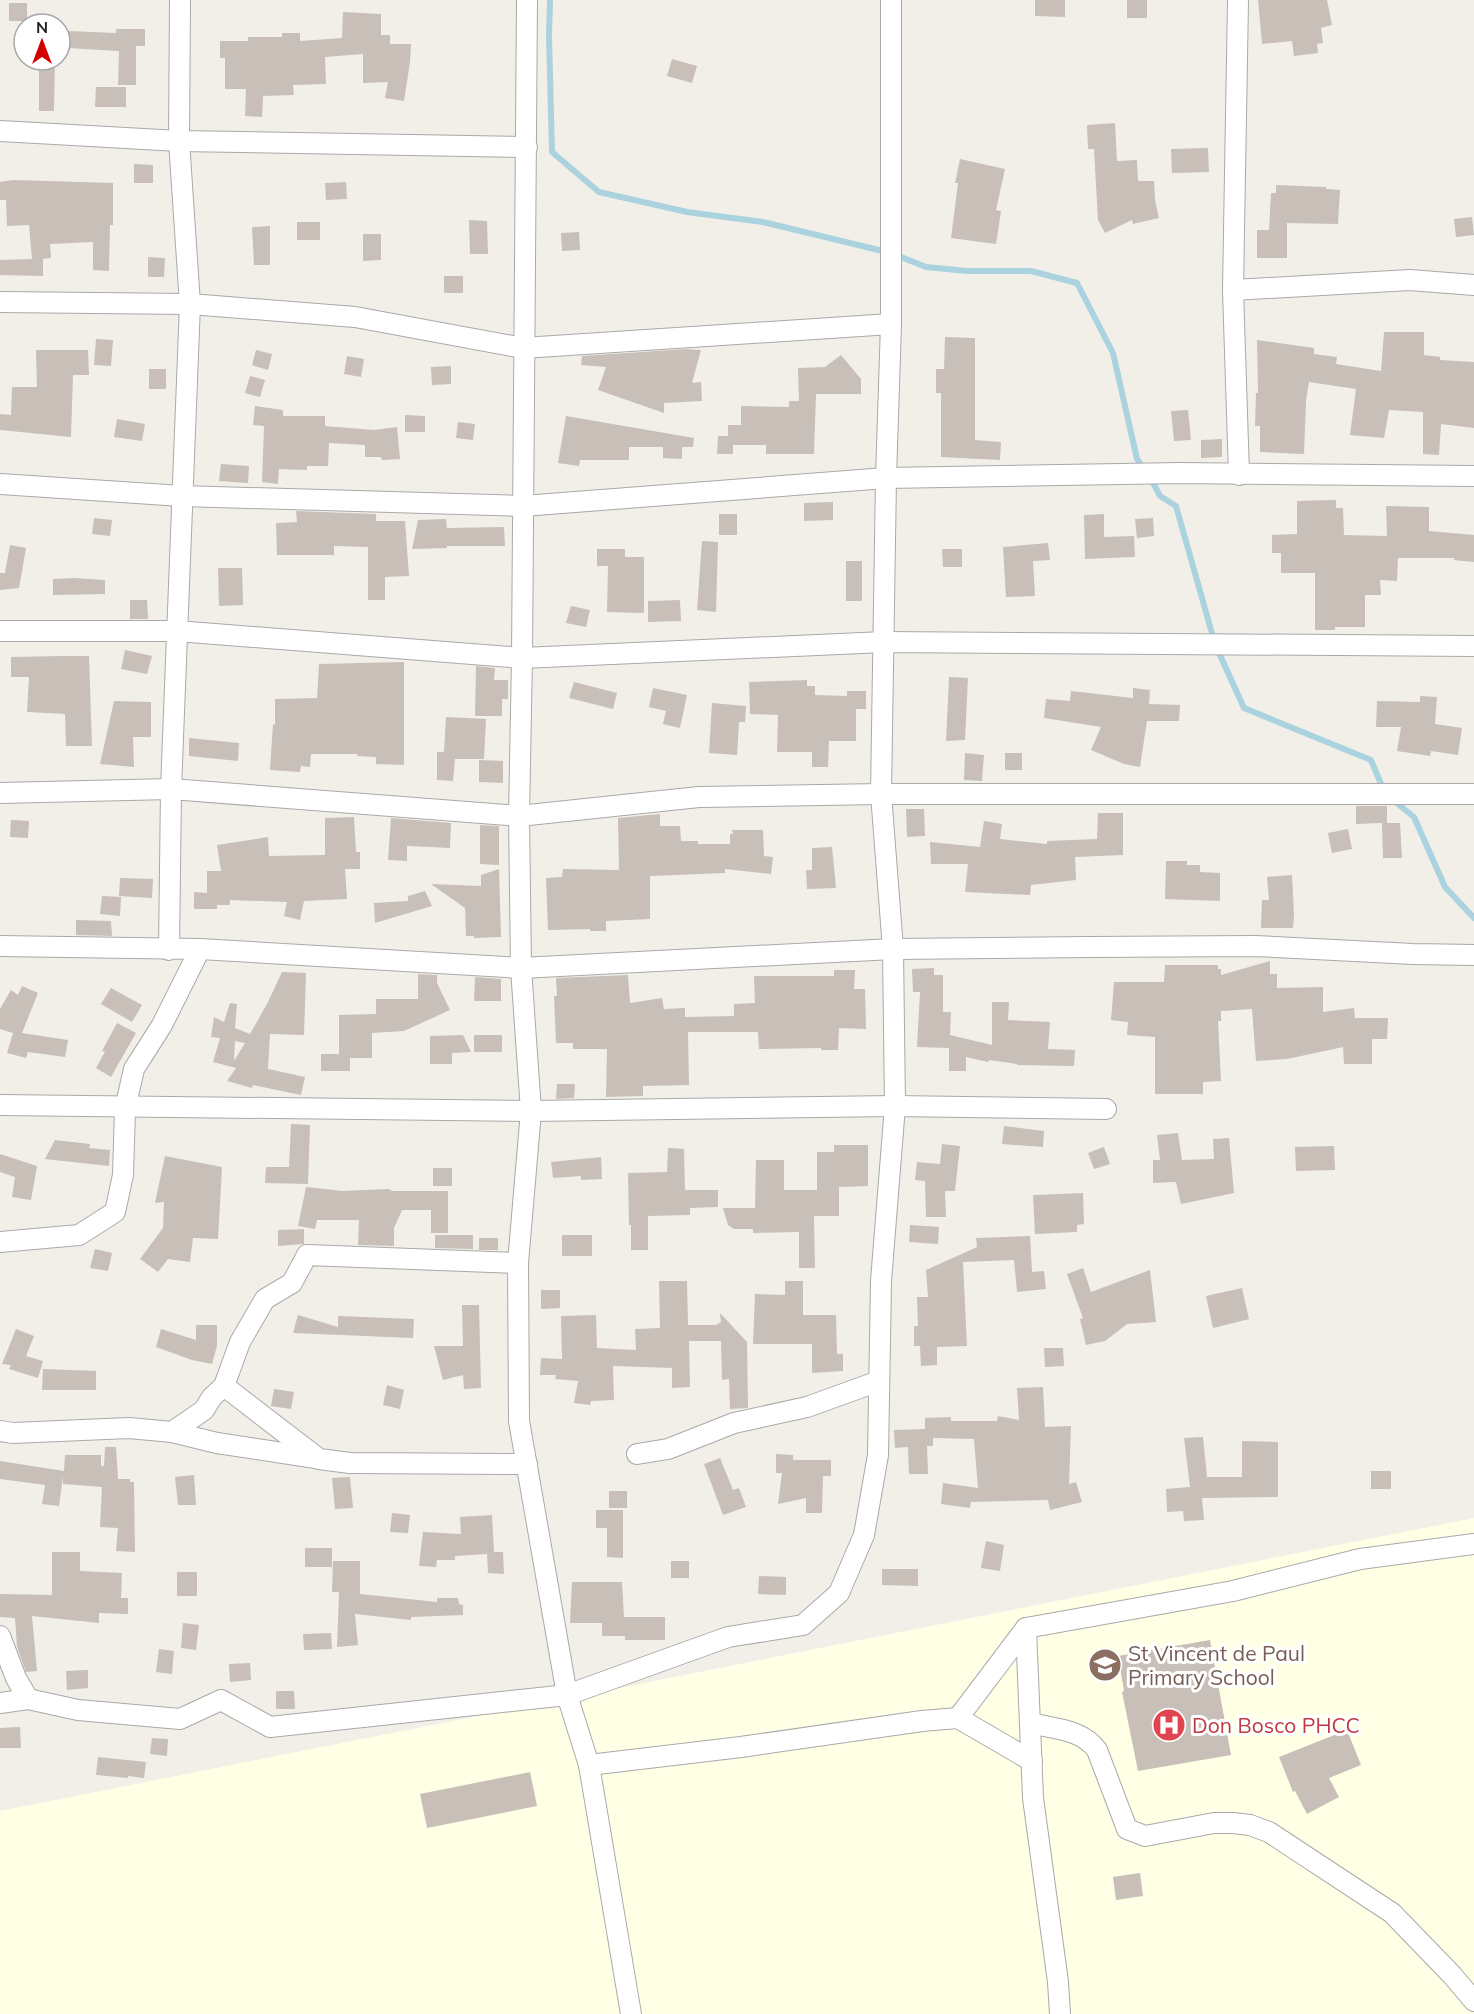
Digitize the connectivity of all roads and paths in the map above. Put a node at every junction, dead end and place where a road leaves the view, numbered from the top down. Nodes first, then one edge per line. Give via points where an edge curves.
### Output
1 (180, 0) edge
2 (526, 0) edge
3 (891, 0) edge
4 (1238, 0) edge
5 (0, 131) edge
6 (179, 141) junction
7 (526, 147) junction
8 (1474, 285) edge
9 (1233, 290) junction
10 (0, 302) edge
11 (190, 304) junction
12 (891, 324) junction
13 (523, 348) junction
14 (1239, 475) junction
15 (1474, 476) edge
16 (886, 478) junction
17 (0, 484) edge
18 (182, 496) junction
19 (523, 506) junction
20 (0, 631) edge
21 (177, 632) junction
22 (884, 642) junction
23 (1474, 646) edge
24 (522, 658) junction
25 (171, 789) junction
26 (0, 793) edge
27 (881, 794) junction
28 (1474, 794) edge
29 (519, 816) junction
30 (0, 946) edge
31 (169, 950) junction
32 (200, 950) junction
33 (893, 950) junction
34 (1474, 955) edge
35 (521, 968) junction
36 (0, 1105) edge
37 (895, 1106) junction
38 (1106, 1109) dead end
39 (531, 1111) junction
40 (0, 1242) edge
41 (519, 1263) junction
42 (879, 1381) junction
43 (224, 1386) junction
44 (0, 1431) edge
45 (172, 1432) junction
46 (637, 1454) dead end
47 (319, 1459) junction
48 (527, 1464) junction
49 (1474, 1544) edge
50 (1026, 1628) junction
51 (0, 1636) edge
52 (567, 1695) junction
53 (28, 1699) junction
54 (0, 1703) edge
55 (958, 1718) junction
56 (1030, 1723) junction
57 (1032, 1761) junction
58 (589, 1765) junction
59 (1474, 2001) edge
60 (631, 2014) edge
61 (1060, 2014) edge

1 - 6 street
2 - 7 street
3 - 12 street
4 - 9 street
5 - 6 street
6 - 7 street
6 - 11 street
7 - 13 street
8 - 9 street via 1410,280
9 - 14 street
10 - 11 street
11 - 13 street via 355,317
11 - 18 street
12 - 13 street
12 - 16 street
13 - 19 street
14 - 15 street
14 - 16 street
16 - 19 street
16 - 22 street
17 - 18 street
18 - 19 street
18 - 21 street
19 - 24 street
20 - 21 street
21 - 24 street
21 - 25 street
22 - 23 street
22 - 24 street
22 - 27 street
24 - 29 street
25 - 26 street
25 - 29 street
25 - 31 street
27 - 28 street
27 - 29 street via 699,797
27 - 33 street
29 - 35 street
30 - 31 street
31 - 32 street
32 - 35 street
32 - 40 street via 162,1025 134,1069 125,1109 123,1175 115,1212 79,1235
33 - 34 street via 1255,946
33 - 35 street
33 - 37 street
35 - 39 street
36 - 39 street
37 - 38 street
37 - 39 street
37 - 42 street via 881,1281
39 - 41 street
41 - 43 street via 307,1255 292,1283 265,1299 240,1342
41 - 48 street via 519,1421
42 - 46 street via 807,1407 734,1423 668,1449
42 - 52 street via 878,1455 864,1535 839,1593 803,1625 728,1637
43 - 45 street via 204,1410
43 - 47 street
44 - 45 street via 129,1428
45 - 47 street
47 - 48 street via 350,1464
48 - 52 street
49 - 50 street via 1360,1559 1233,1591
50 - 55 street
50 - 56 street
51 - 53 street
52 - 53 street via 270,1727 221,1700 180,1719 78,1710
52 - 58 street
53 - 54 street
55 - 57 street
55 - 58 street
56 - 57 street
56 - 59 street via 1079,1733 1092,1744 1127,1829 1145,1836 1233,1822 1269,1832 1392,1913
57 - 61 street via 1033,1798
58 - 60 street

